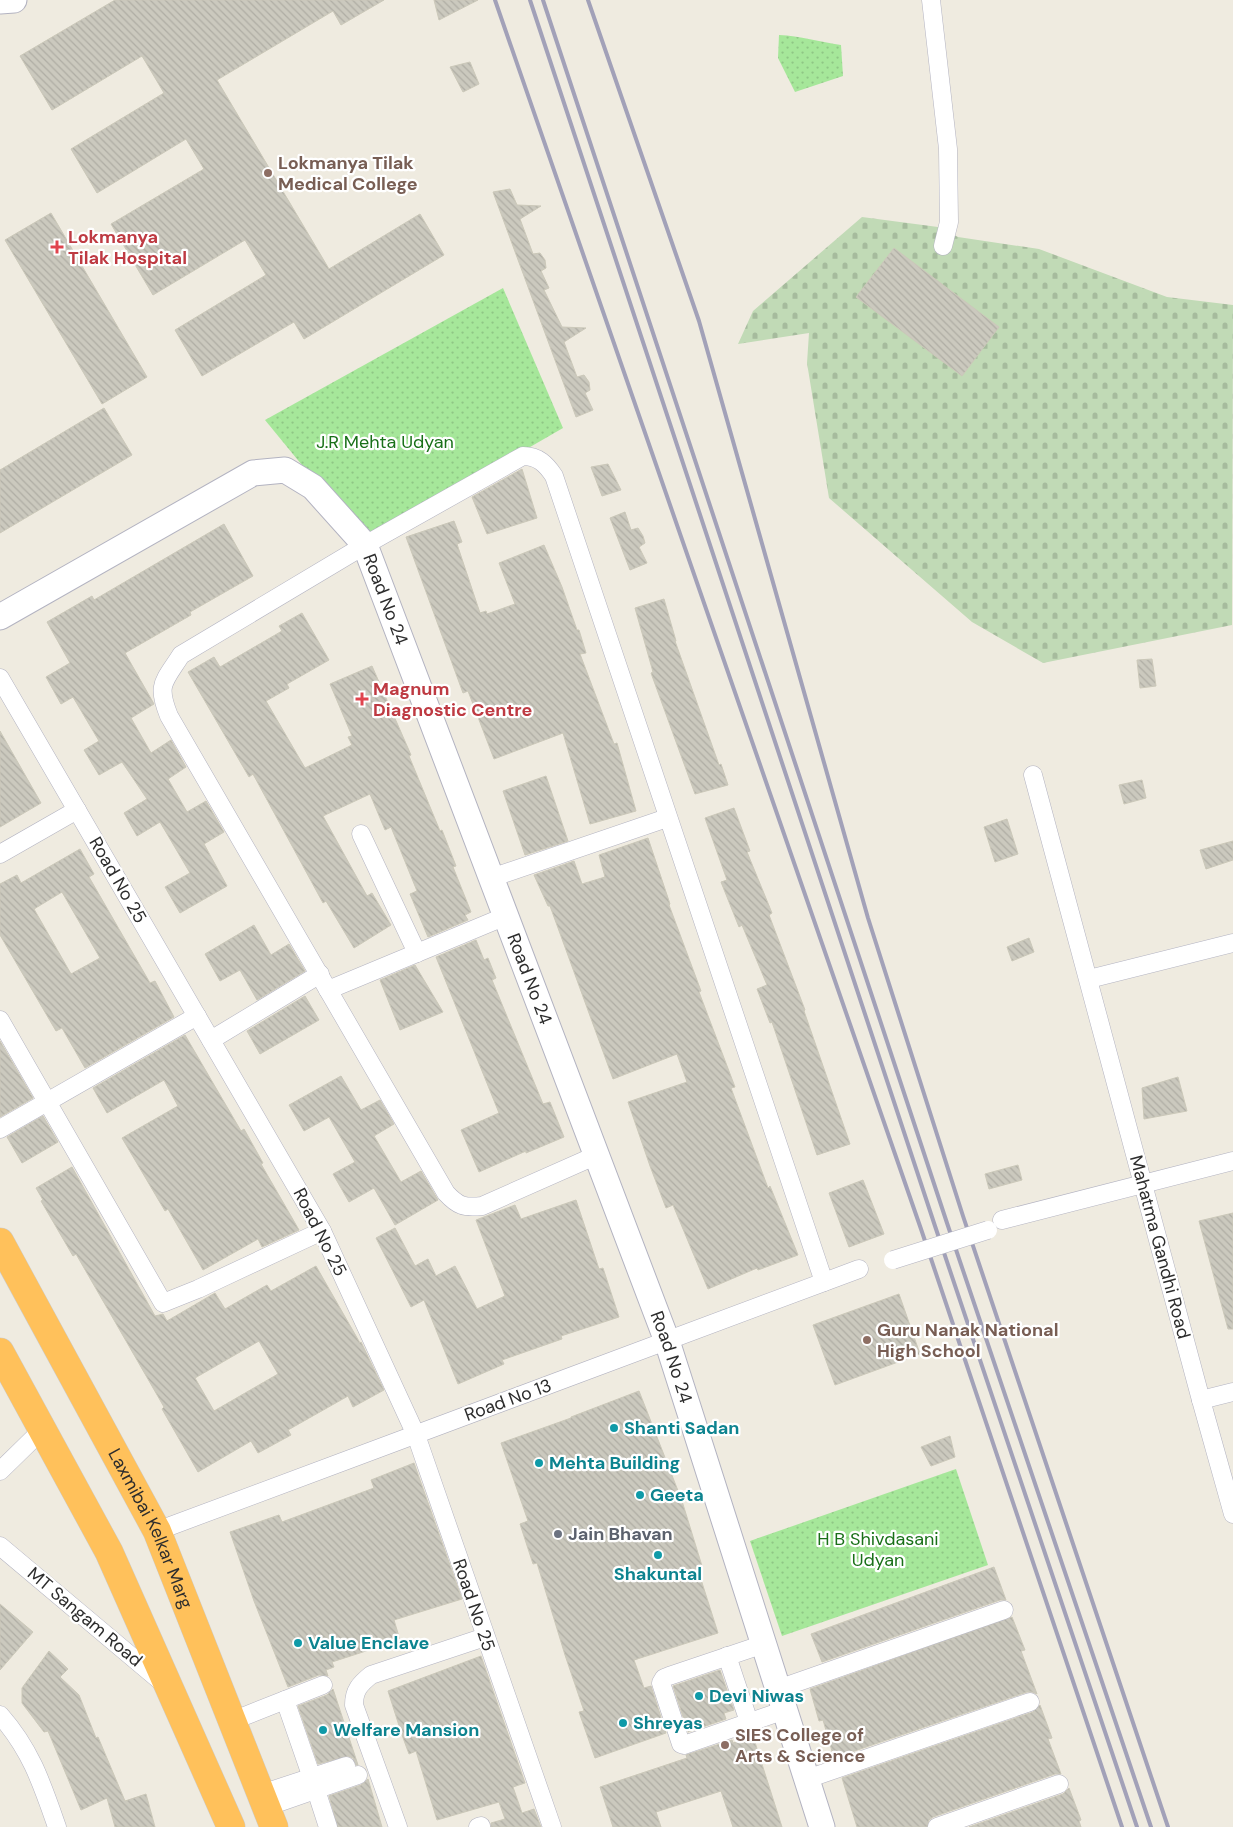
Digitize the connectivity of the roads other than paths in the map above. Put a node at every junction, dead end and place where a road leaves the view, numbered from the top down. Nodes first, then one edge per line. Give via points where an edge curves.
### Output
1 (14, 0) edge
2 (931, 0) edge
3 (0, 1) edge
4 (943, 246) dead end
5 (365, 545) junction
6 (0, 617) edge
7 (0, 678) edge
8 (1033, 775) dead end
9 (77, 810) junction
10 (667, 818) junction
11 (361, 834) dead end
12 (0, 854) edge
13 (491, 878) junction
14 (506, 916) junction
15 (1233, 943) edge
16 (418, 953) junction
17 (320, 974) junction
18 (1089, 979) junction
19 (328, 990) junction
20 (198, 1016) junction
21 (0, 1020) edge
22 (211, 1040) junction
23 (48, 1102) junction
24 (0, 1129) edge
25 (597, 1156) junction
26 (1233, 1161) edge
27 (1143, 1184) junction
28 (322, 1231) junction
29 (0, 1242) edge
30 (893, 1260) dead end
31 (859, 1269) dead end
32 (824, 1282) junction
33 (667, 1341) junction
34 (0, 1352) edge
35 (1233, 1392) edge
36 (1201, 1400) junction
37 (42, 1430) junction
38 (416, 1435) junction
39 (0, 1472) edge
40 (1233, 1514) edge
41 (157, 1531) junction
42 (0, 1546) edge
43 (1004, 1610) dead end
44 (485, 1637) junction
45 (764, 1644) junction
46 (727, 1656) junction
47 (324, 1685) dead end
48 (169, 1688) junction
49 (285, 1700) junction
50 (781, 1700) junction
51 (1030, 1702) dead end
52 (0, 1715) edge
53 (232, 1721) junction
54 (750, 1722) junction
55 (352, 1771) dead end
56 (807, 1779) junction
57 (314, 1784) junction
58 (1059, 1784) dead end
59 (269, 1814) edge
60 (57, 1827) edge
61 (231, 1827) edge
62 (236, 1827) edge
63 (328, 1827) edge
64 (398, 1827) edge
65 (552, 1827) edge
66 (822, 1827) edge
67 (937, 1827) edge

1 - 3 street
2 - 4 street via 948,148 949,222
5 - 6 street, Road No 24 via 313,487 285,470 253,473
5 - 10 street via 522,456 532,456 546,465 554,476
5 - 13 street, Road No 24
5 - 17 street via 181,655 162,684 163,701 169,716
7 - 9 street, Road No 25
8 - 18 street, Mahatma Gandhi Road
9 - 12 street
9 - 20 street, Road No 25
10 - 13 street
10 - 32 street
11 - 16 street
13 - 14 street, Road No 24
14 - 16 street
14 - 25 street, Road No 24
15 - 18 street
16 - 19 street
17 - 19 street
17 - 22 street
18 - 27 street, Mahatma Gandhi Road
19 - 25 street via 446,1193 456,1204 482,1206
20 - 22 street, Road No 25
20 - 23 street
21 - 23 street
22 - 28 street, Road No 25
23 - 24 street
23 - 28 street via 162,1304
25 - 33 street, Road No 24
26 - 27 street
27 - 30 street, bridge via 995,1225
27 - 36 street, Mahatma Gandhi Road
28 - 38 street, Road No 25
29 - 41 highway, Laxmibai Kelkar Marg
31 - 32 street, Road No 13
32 - 33 street, Road No 13
33 - 38 street, Road No 13
33 - 45 street, Road No 24
34 - 37 highway
35 - 36 street
36 - 40 street, Mahatma Gandhi Road
37 - 39 street
37 - 48 highway via 109,1552
38 - 41 street, Road No 13
38 - 44 street, Road No 25
41 - 53 highway, Laxmibai Kelkar Marg
42 - 48 street, MT Sangam Road
43 - 50 street
44 - 64 street via 370,1675 354,1695 354,1705
44 - 65 street, Road No 25
45 - 46 street
45 - 50 street, Road No 24
46 - 54 street
46 - 54 street via 662,1681 681,1744
47 - 49 street
48 - 61 highway
49 - 53 street
49 - 57 street
50 - 54 street
50 - 56 street, Road No 24
51 - 56 street
52 - 60 street via 35,1765
53 - 59 highway, Laxmibai Kelkar Marg
55 - 57 street
56 - 66 street, Road No 24
57 - 59 street
57 - 63 street
58 - 67 street
59 - 62 highway

